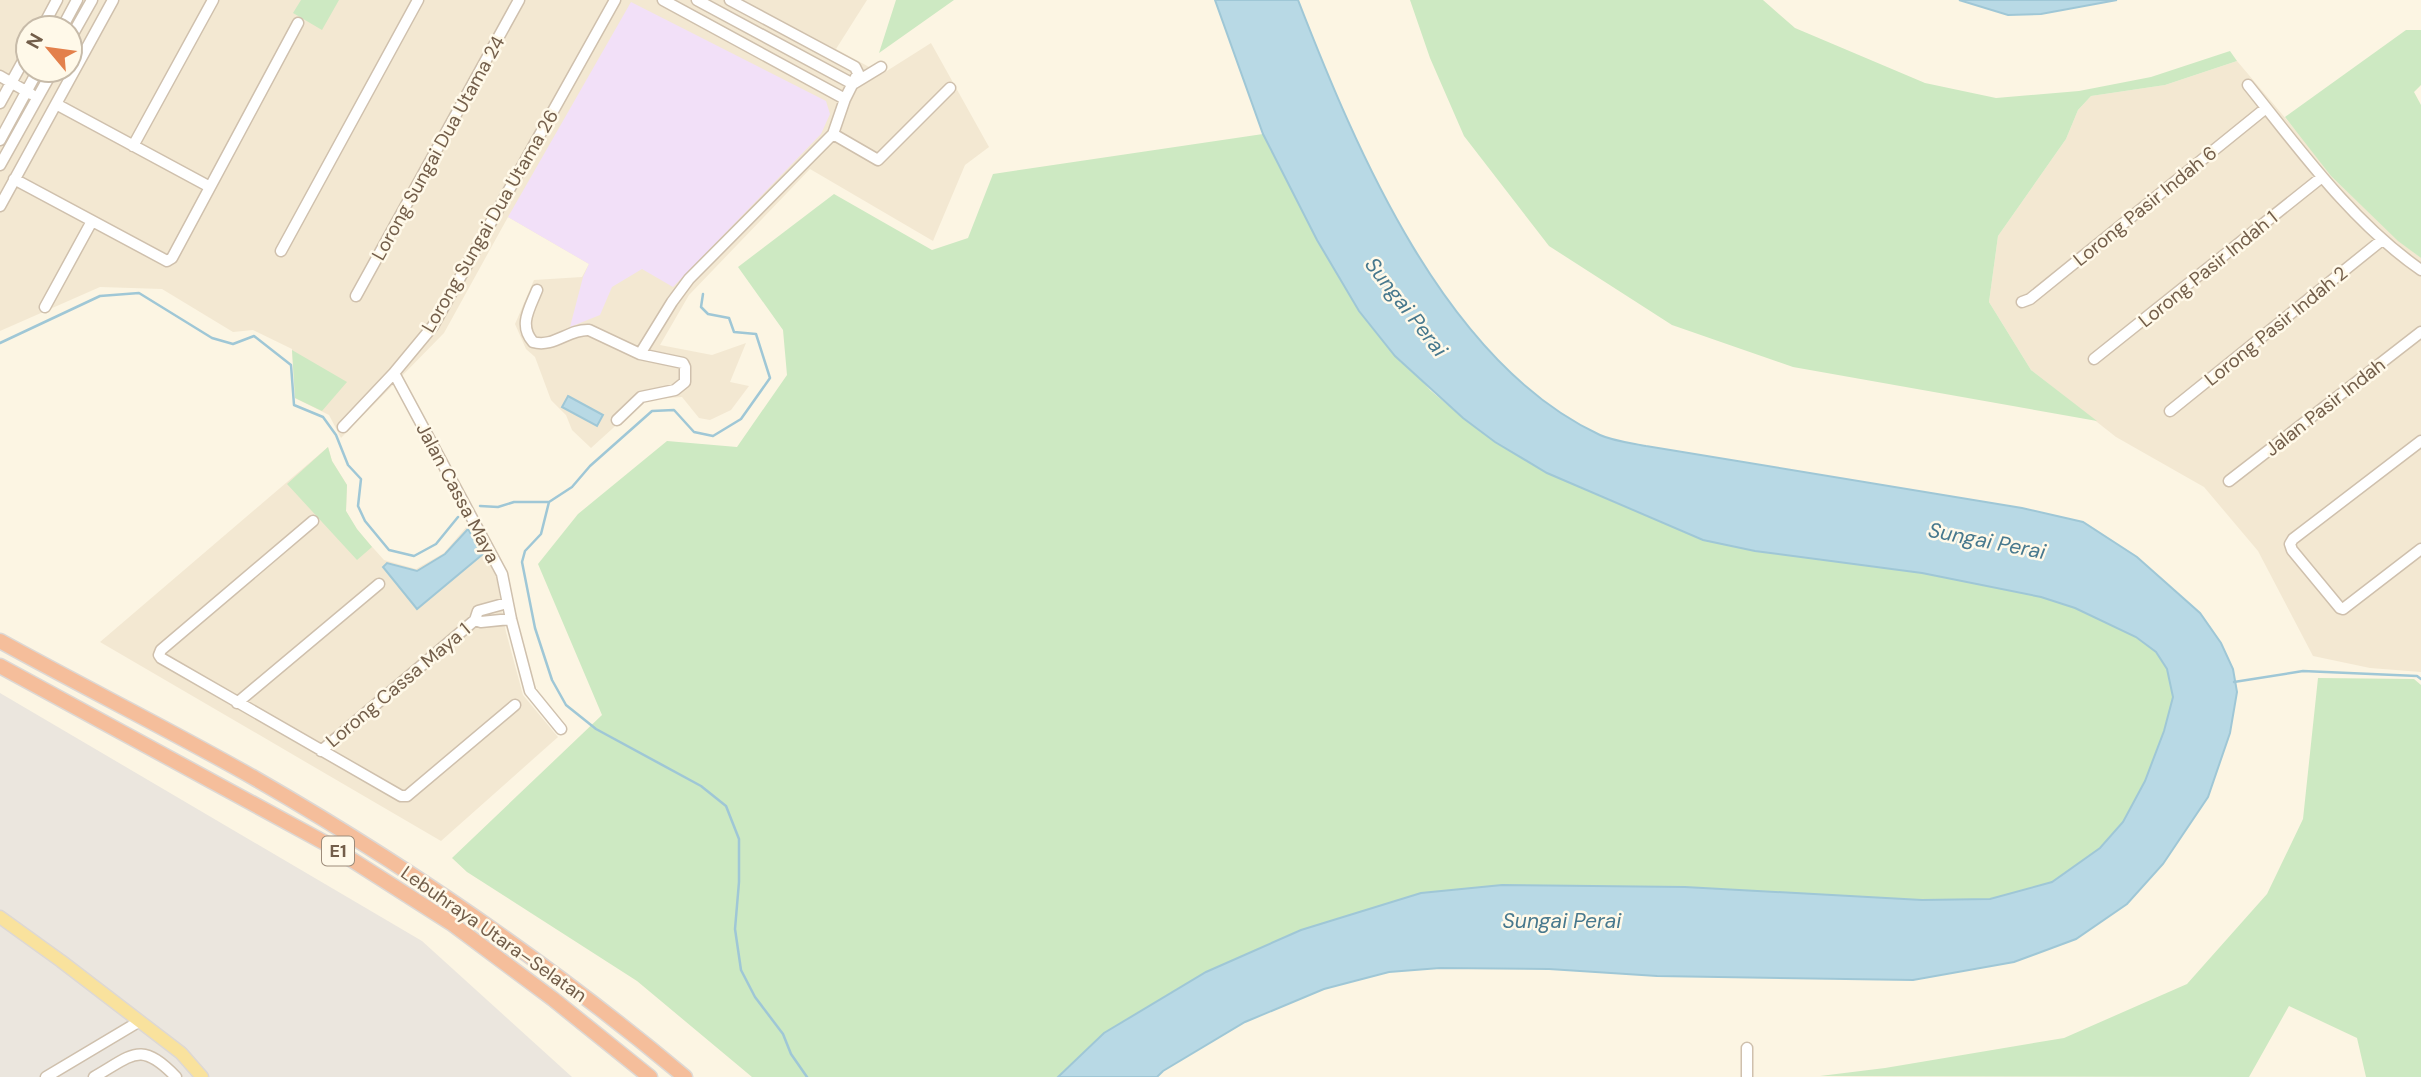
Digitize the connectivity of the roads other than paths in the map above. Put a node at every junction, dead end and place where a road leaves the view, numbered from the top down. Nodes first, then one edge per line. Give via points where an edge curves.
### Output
1 (113, 0) edge
2 (213, 0) edge
3 (418, 0) edge
4 (519, 0) edge
5 (615, 0) edge
6 (663, 0) edge
7 (697, 0) edge
8 (730, 0) edge
9 (299, 23) dead end
10 (881, 67) dead end
11 (0, 76) edge
12 (14, 78) edge
13 (11, 83) junction
14 (31, 84) edge
15 (45, 84) edge
16 (853, 84) junction
17 (2248, 85) dead end
18 (950, 88) dead end
19 (27, 91) junction
20 (37, 97) junction
21 (845, 99) junction
22 (0, 103) edge
23 (56, 104) junction
24 (2266, 108) junction
25 (833, 134) junction
26 (0, 140) edge
27 (133, 146) junction
28 (0, 165) edge
29 (2322, 177) junction
30 (14, 179) junction
31 (210, 187) junction
32 (0, 206) edge
33 (92, 221) junction
34 (2382, 240) junction
35 (281, 251) dead end
36 (2421, 270) edge
37 (537, 290) dead end
38 (356, 296) dead end
39 (2022, 302) dead end
40 (44, 307) dead end
41 (2421, 332) edge
42 (640, 354) junction
43 (2094, 359) dead end
44 (394, 373) junction
45 (2170, 411) dead end
46 (617, 420) dead end
47 (343, 427) dead end
48 (2421, 441) edge
49 (2229, 481) dead end
50 (313, 521) dead end
51 (2421, 549) edge
52 (379, 584) dead end
53 (507, 603) junction
54 (475, 620) junction
55 (511, 620) junction
56 (0, 641) edge
57 (0, 666) edge
58 (237, 703) junction
59 (516, 705) dead end
60 (561, 729) dead end
61 (321, 751) junction
62 (0, 917) edge
63 (139, 1021) junction
64 (1747, 1048) dead end
65 (46, 1077) edge
66 (94, 1077) edge
67 (176, 1077) edge
68 (202, 1077) edge
69 (649, 1077) edge
70 (685, 1077) edge
71 (1747, 1077) edge

1 - 23 street
2 - 27 street
3 - 35 street
4 - 38 street, Lorong Sungai Dua Utama 24
5 - 44 street, Lorong Sungai Dua Utama 26 via 433,326
6 - 21 street
7 - 16 street
8 - 16 street via 855,67 858,73
9 - 31 street
10 - 16 street
11 - 13 street
12 - 13 street
13 - 19 street
13 - 22 street
14 - 19 street
15 - 20 street
16 - 21 street
17 - 24 street
18 - 25 street via 877,160
19 - 20 street
19 - 26 street
20 - 28 street
21 - 25 street
23 - 27 street
23 - 30 street
24 - 29 street
24 - 39 street, Lorong Pasir Indah 6
25 - 42 street via 689,279
27 - 31 street
29 - 34 street
29 - 43 street, Lorong Pasir Indah 1
30 - 32 street
30 - 33 street
31 - 33 street via 167,261
33 - 40 street
34 - 36 street
34 - 45 street, Lorong Pasir Indah 2
37 - 42 street via 525,318 527,336 533,342 548,344 589,330
41 - 49 street, Jalan Pasir Indah
42 - 46 street via 682,363 685,382 675,390 641,397
44 - 47 street, Lorong Sungai Dua Utama 26
44 - 53 street, Jalan Cassa Maya via 502,574
48 - 51 street via 2290,544 2340,608
50 - 58 street via 159,655
52 - 58 street
53 - 54 street, Lorong Cassa Maya 1 via 478,611
53 - 55 street, Jalan Cassa Maya
54 - 55 street, Lorong Cassa Maya 1
54 - 61 street, Lorong Cassa Maya 1
55 - 60 street, Jalan Cassa Maya via 530,691
56 - 70 highway, Lebuhraya Utara–Selatan / E1 via 363,843 475,916
57 - 69 highway, Lebuhraya Utara–Selatan / E1 via 338,851 451,923
58 - 61 street
59 - 61 street via 407,796
62 - 63 main road
63 - 65 street
63 - 68 main road via 181,1053
64 - 71 street
66 - 67 street via 133,1054 158,1058

